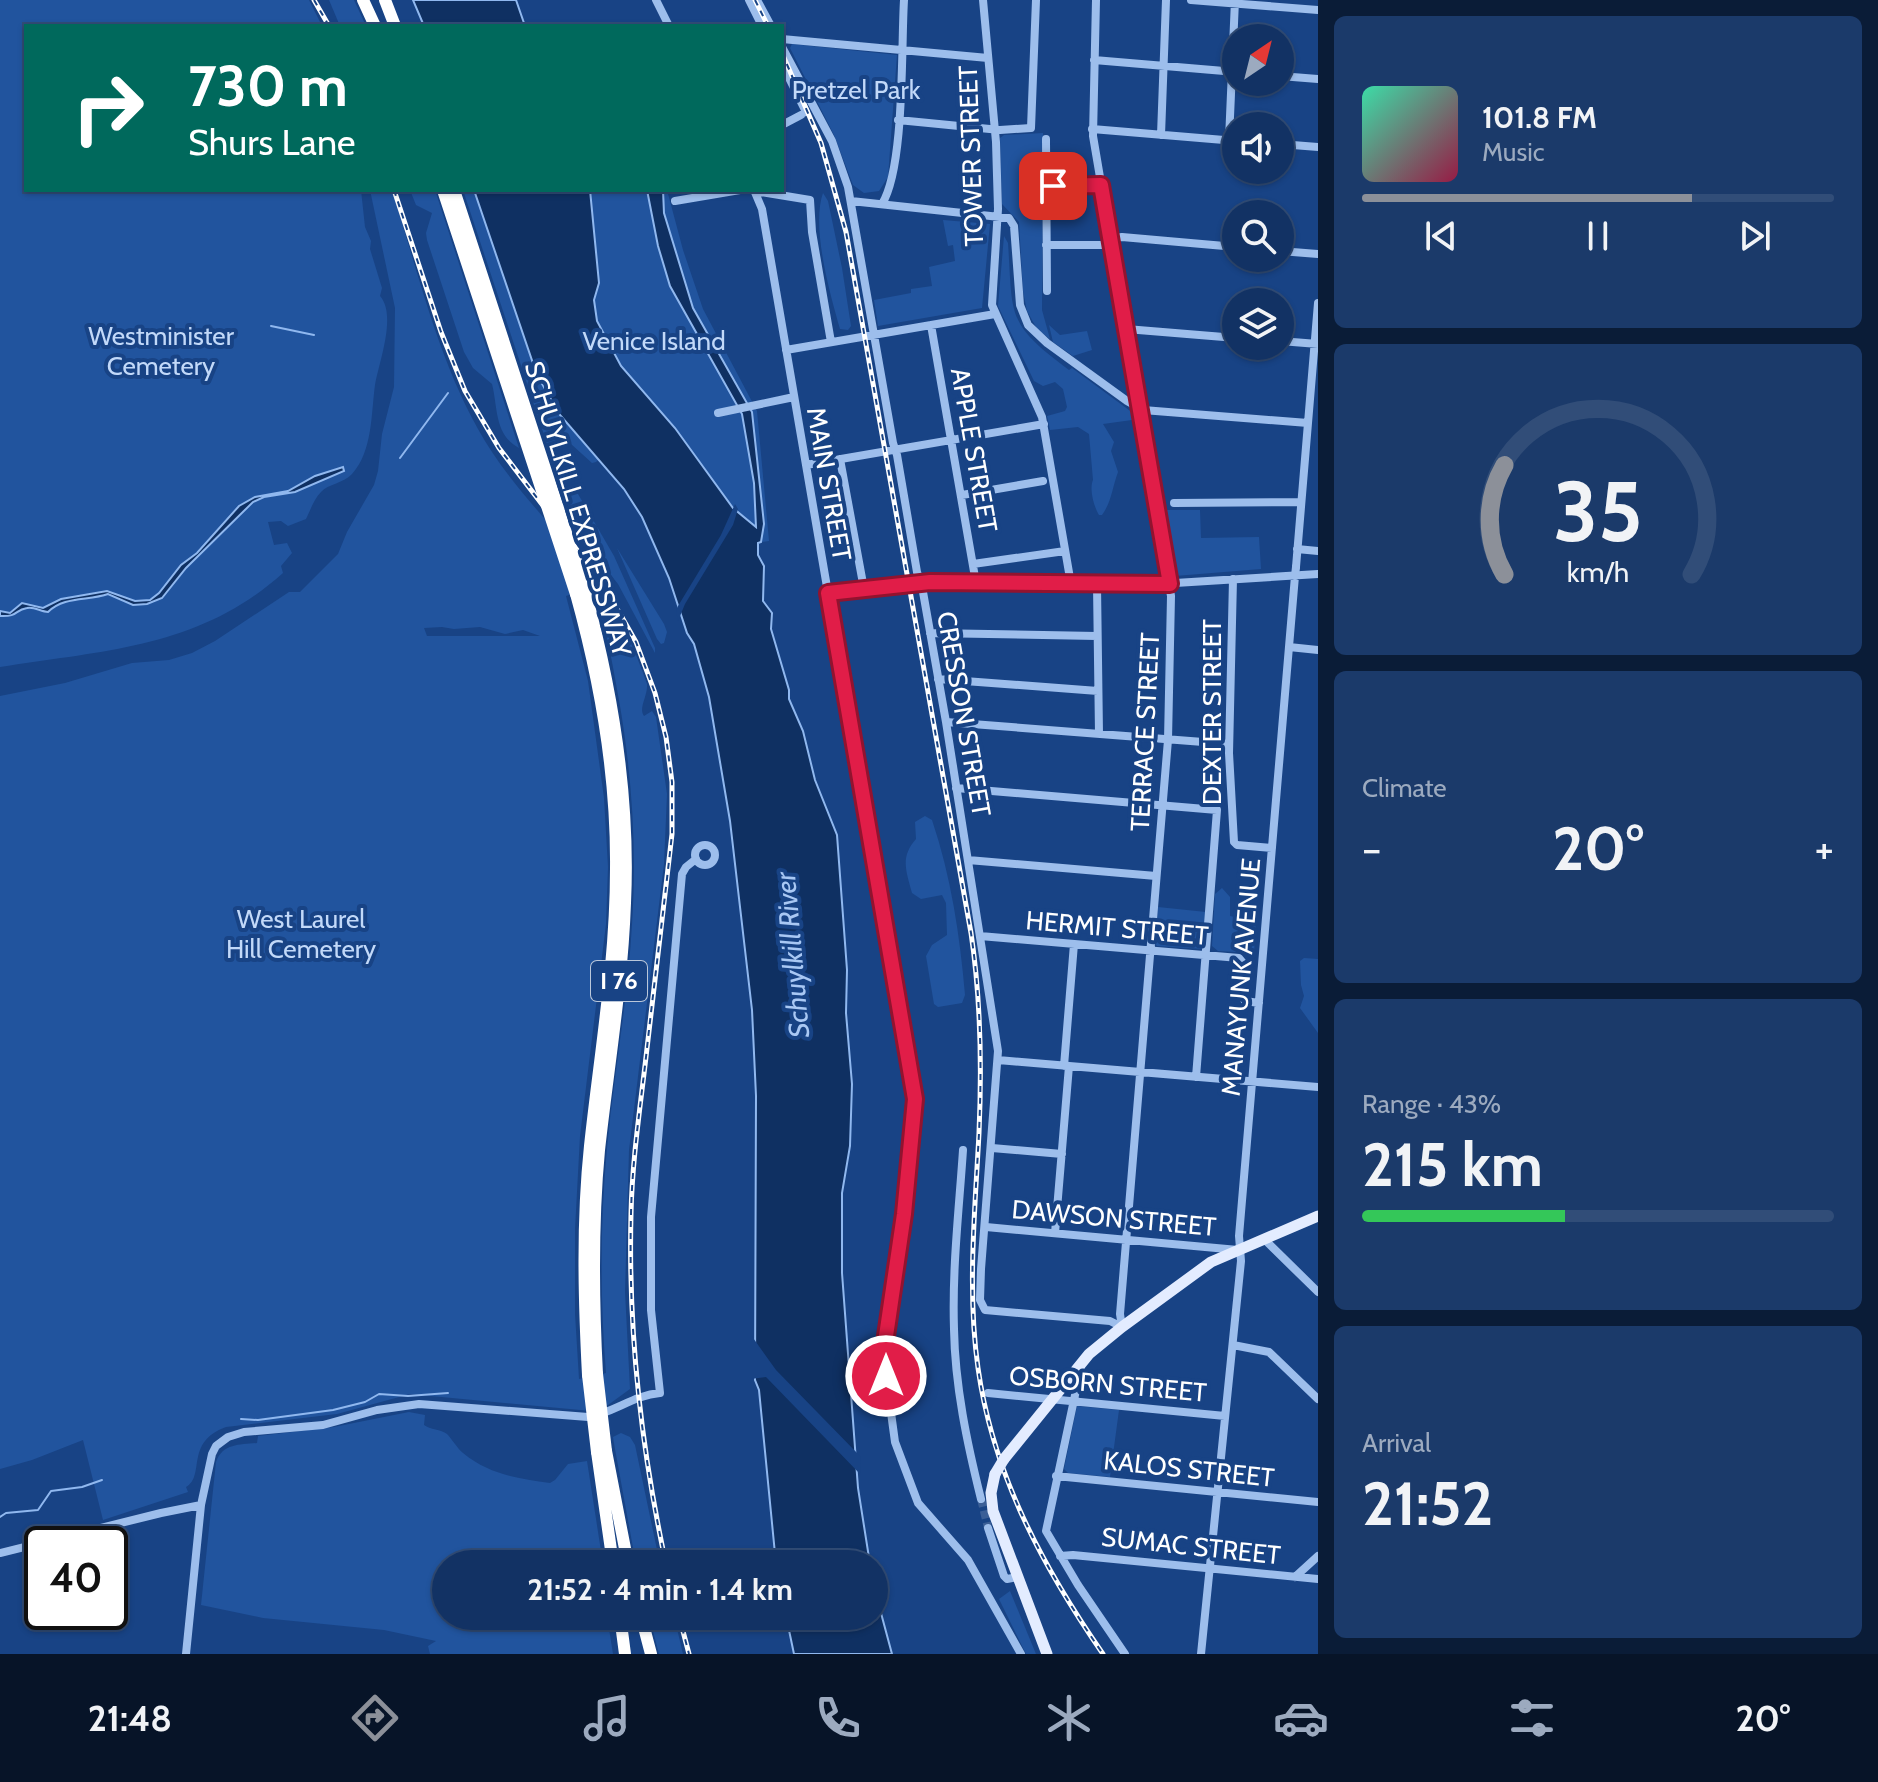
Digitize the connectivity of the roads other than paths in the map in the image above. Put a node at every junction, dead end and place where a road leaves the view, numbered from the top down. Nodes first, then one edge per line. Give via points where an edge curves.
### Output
1 (363, 0) edge
2 (385, 0) edge
3 (749, 0) edge
4 (757, 0) edge
5 (904, 0) edge
6 (983, 0) edge
7 (1036, 0) edge
8 (1096, 0) edge
9 (1166, 0) edge
10 (1191, 0) edge
11 (658, 1) edge
12 (1234, 2) edge
13 (1318, 10) edge
14 (374, 24) edge
15 (394, 24) edge
16 (668, 24) edge
17 (761, 24) edge
18 (770, 24) edge
19 (1234, 24) edge
20 (784, 39) edge
21 (901, 50) junction
22 (784, 52) edge
23 (988, 58) junction
24 (1094, 60) junction
25 (1164, 66) junction
26 (784, 68) edge
27 (1222, 71) edge
28 (1294, 77) edge
29 (1318, 79) edge
30 (808, 111) junction
31 (898, 120) junction
32 (784, 124) edge
33 (994, 129) junction
34 (1092, 129) junction
35 (1161, 135) junction
36 (1046, 139) dead end
37 (1222, 139) edge
38 (1294, 145) edge
39 (1318, 147) edge
40 (1101, 185) junction
41 (1047, 186) junction
42 (444, 192) edge
43 (455, 192) edge
44 (728, 192) edge
45 (754, 192) edge
46 (767, 192) edge
47 (675, 201) dead end
48 (851, 201) junction
49 (882, 204) junction
50 (998, 217) junction
51 (1111, 242) junction
52 (1046, 245) junction
53 (1222, 246) edge
54 (1294, 252) edge
55 (1318, 254) edge
56 (1047, 291) dead end
57 (1318, 303) edge
58 (995, 314) junction
59 (931, 325) junction
60 (1126, 329) junction
61 (873, 335) junction
62 (1222, 337) edge
63 (831, 342) junction
64 (1294, 342) edge
65 (1316, 344) edge
66 (786, 350) junction
67 (794, 397) junction
68 (1139, 409) junction
69 (718, 413) dead end
70 (1308, 423) junction
71 (1044, 424) junction
72 (952, 439) junction
73 (895, 449) junction
74 (840, 459) junction
75 (806, 465) junction
76 (1043, 481) dead end
77 (962, 495) junction
78 (1301, 502) junction
79 (1174, 503) dead end
80 (1297, 549) junction
81 (1065, 551) junction
82 (1318, 551) edge
83 (973, 564) junction
84 (1318, 574) edge
85 (1233, 579) junction
86 (919, 583) junction
87 (976, 583) junction
88 (1071, 584) junction
89 (1170, 584) junction
90 (1097, 585) junction
91 (864, 589) junction
92 (580, 593) junction
93 (828, 593) junction
94 (930, 633) junction
95 (1097, 636) junction
96 (1289, 647) junction
97 (1318, 650) edge
98 (938, 679) junction
99 (1098, 691) junction
100 (946, 722) junction
101 (1099, 734) junction
102 (1168, 740) junction
103 (1229, 744) junction
104 (956, 788) junction
105 (1163, 805) junction
106 (1272, 848) junction
107 (696, 859) dead end
108 (968, 860) junction
109 (1156, 876) junction
110 (980, 936) junction
111 (1074, 944) junction
112 (1150, 950) junction
113 (1206, 955) junction
114 (1259, 1003) junction
115 (998, 1060) junction
116 (1066, 1066) junction
117 (1140, 1072) junction
118 (1196, 1077) junction
119 (1252, 1081) junction
120 (1318, 1087) edge
121 (992, 1148) junction
122 (963, 1150) dead end
123 (1062, 1154) junction
124 (1318, 1216) edge
125 (986, 1227) junction
126 (1055, 1233) junction
127 (1126, 1239) junction
128 (1266, 1241) junction
129 (1238, 1250) junction
130 (1318, 1292) edge
131 (1122, 1327) junction
132 (1233, 1345) junction
133 (1082, 1362) junction
134 (988, 1393) dead end
135 (1052, 1399) junction
136 (1318, 1399) edge
137 (1074, 1401) junction
138 (1225, 1416) junction
139 (601, 1452) junction
140 (1056, 1476) junction
141 (1218, 1492) junction
142 (981, 1499) tunnel mouth
143 (1318, 1502) edge
144 (201, 1505) junction
145 (988, 1528) tunnel mouth
146 (612, 1550) edge
147 (625, 1550) edge
148 (0, 1553) edge
149 (1060, 1556) junction
150 (1318, 1556) edge
151 (1210, 1568) junction
152 (1018, 1577) junction
153 (1295, 1577) junction
154 (1318, 1579) edge
155 (622, 1630) edge
156 (645, 1630) edge
157 (186, 1654) edge
158 (625, 1654) edge
159 (651, 1654) edge
160 (1021, 1654) edge
161 (1047, 1654) edge
162 (1125, 1654) edge
163 (1201, 1654) edge

1 - 14 highway
2 - 15 highway
3 - 17 street
4 - 18 street
5 - 21 street
6 - 23 street, TOWER STREET
7 - 33 street via 1032,126
8 - 24 street, TERRACE STREET
9 - 25 street
10 - 12 street
11 - 16 street
12 - 13 street
12 - 19 street
20 - 21 street
21 - 23 street
21 - 31 street
22 - 30 street, CRESSON STREET
23 - 33 street, TOWER STREET
24 - 25 street
24 - 34 street, TERRACE STREET
25 - 27 street
25 - 35 street
26 - 30 street, CRESSON STREET
28 - 29 street
30 - 32 street
30 - 48 street, CRESSON STREET via 838,156
31 - 33 street
31 - 49 street via 892,182
33 - 50 street, TOWER STREET
34 - 35 street
34 - 40 street, TERRACE STREET
35 - 37 street
36 - 41 street
38 - 39 street
40 - 41 street
40 - 51 street, TERRACE STREET
41 - 52 street
42 - 92 highway, SCHUYLKILL EXPRESSWAY / I 76, bridge
43 - 92 highway, SCHUYLKILL EXPRESSWAY / I 76, bridge
44 - 47 street
45 - 66 street, MAIN STREET
46 - 63 street via 808,198
48 - 49 street
48 - 61 street, CRESSON STREET
49 - 50 street
50 - 58 street, TOWER STREET
50 - 68 street via 1013,222 1020,305 1028,325
51 - 52 street
51 - 53 street via 1122,237
51 - 60 street, TERRACE STREET
52 - 56 street
54 - 55 street
57 - 65 street, MANAYUNK AVENUE
58 - 59 street
58 - 71 street, TOWER STREET
59 - 61 street
59 - 72 street, APPLE STREET
60 - 62 street
60 - 68 street, TERRACE STREET
61 - 63 street
61 - 73 street, CRESSON STREET
63 - 66 street
64 - 65 street
65 - 70 street, MANAYUNK AVENUE
66 - 67 street, MAIN STREET
67 - 69 street
67 - 75 street, MAIN STREET
68 - 70 street
68 - 89 street, TERRACE STREET
70 - 78 street, MANAYUNK AVENUE
71 - 72 street
71 - 81 street, TOWER STREET
72 - 73 street
72 - 77 street, APPLE STREET
73 - 74 street
73 - 86 street, CRESSON STREET
74 - 75 street
74 - 91 street
75 - 93 street, MAIN STREET
76 - 77 street
77 - 83 street, APPLE STREET
78 - 79 street
78 - 80 street, MANAYUNK AVENUE
80 - 82 street
80 - 96 street, MANAYUNK AVENUE, bridge
81 - 83 street
81 - 88 street, TOWER STREET
83 - 87 street, APPLE STREET
84 - 85 street
85 - 89 street
85 - 103 street, DEXTER STREET
86 - 87 street
86 - 91 street
86 - 94 street, CRESSON STREET
87 - 88 street
88 - 90 street
89 - 90 street
89 - 102 street, TERRACE STREET
90 - 95 street
91 - 93 street
92 - 139 highway, SCHUYLKILL EXPRESSWAY / I 76, bridge via 605,722 616,828 613,947 586,1200 584,1267
93 - 160 street, MAIN STREET via 915,1099 886,1336 895,1442 918,1503 964,1554
94 - 95 street
94 - 98 street, CRESSON STREET
95 - 99 street
96 - 97 street
96 - 106 street, MANAYUNK AVENUE
98 - 99 street
98 - 100 street, CRESSON STREET
99 - 101 street
100 - 101 street
100 - 104 street, CRESSON STREET
101 - 102 street
102 - 103 street
102 - 105 street, TERRACE STREET
103 - 106 street, DEXTER STREET via 1235,844
104 - 105 street
104 - 108 street, CRESSON STREET
105 - 109 street, TERRACE STREET
105 - 113 street via 1217,810
106 - 114 street, MANAYUNK AVENUE
107 - 144 street via 682,874 652,1196 651,1310 660,1393 588,1417 419,1404 323,1425 234,1434 214,1450
108 - 109 street
108 - 110 street, CRESSON STREET
109 - 112 street, TERRACE STREET
110 - 111 street, HERMIT STREET
110 - 115 street, CRESSON STREET
111 - 112 street, HERMIT STREET
111 - 116 street
112 - 113 street, HERMIT STREET
112 - 117 street, TERRACE STREET
113 - 114 street, HERMIT STREET via 1242,960 1243,998
113 - 118 street
114 - 119 street, MANAYUNK AVENUE
115 - 116 street
115 - 121 street, CRESSON STREET
116 - 117 street
116 - 123 street
117 - 118 street
117 - 127 street, TERRACE STREET
118 - 119 street
119 - 120 street
119 - 129 street, MANAYUNK AVENUE
121 - 123 street
121 - 125 street, CRESSON STREET
122 - 142 street via 954,1330 962,1408
123 - 126 street
124 - 128 main road
125 - 126 street, DAWSON STREET
125 - 131 street, CRESSON STREET via 980,1280 985,1310 1110,1321
126 - 127 street, DAWSON STREET
127 - 129 street, DAWSON STREET
127 - 131 street, TERRACE STREET
128 - 129 main road
128 - 130 street
129 - 131 main road via 1201,1268
129 - 132 street, MANAYUNK AVENUE
131 - 133 main road
132 - 136 street via 1269,1352
132 - 138 street, MANAYUNK AVENUE
133 - 135 main road
133 - 137 street
134 - 135 street, OSBORN STREET
135 - 137 street, OSBORN STREET
135 - 152 main road, bridge via 1004,1459 991,1493
137 - 138 street, OSBORN STREET
137 - 140 street
138 - 141 street, MANAYUNK AVENUE
139 - 146 highway, SCHUYLKILL EXPRESSWAY / I 76
139 - 147 highway, SCHUYLKILL EXPRESSWAY / I 76
140 - 141 street, KALOS STREET
140 - 149 street via 1046,1531
141 - 143 street, KALOS STREET
141 - 151 street, MANAYUNK AVENUE
144 - 148 street
144 - 157 street
145 - 152 street via 1004,1576
149 - 151 street, SUMAC STREET
149 - 162 street
150 - 153 street
151 - 153 street, SUMAC STREET
151 - 163 street, MANAYUNK AVENUE
152 - 161 main road
153 - 154 street, SUMAC STREET
155 - 158 highway
156 - 159 highway

